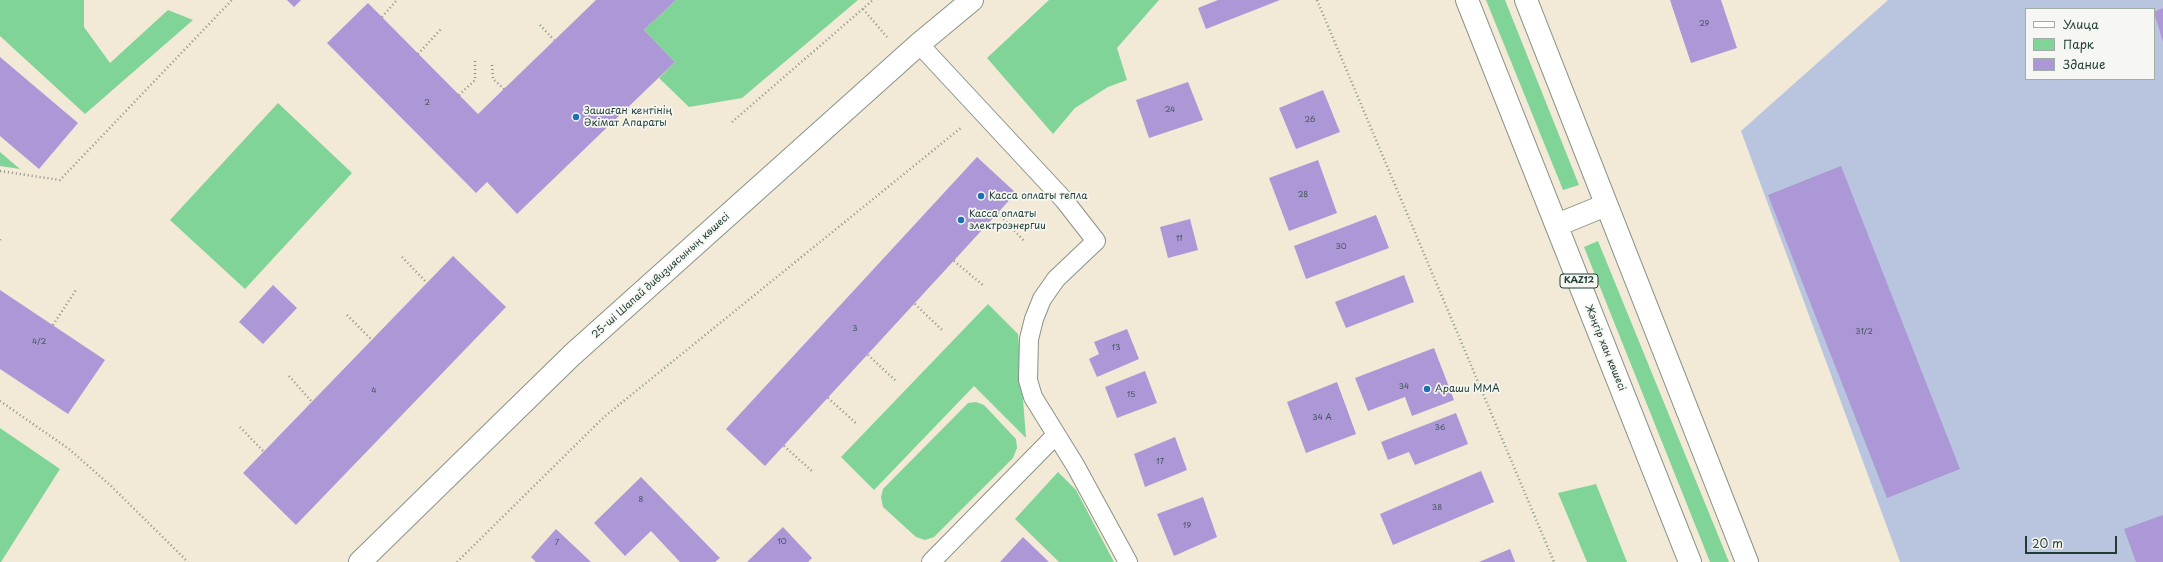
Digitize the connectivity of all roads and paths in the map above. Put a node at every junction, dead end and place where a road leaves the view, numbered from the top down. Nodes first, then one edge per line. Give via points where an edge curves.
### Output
1 (232, 0) edge
2 (397, 0) edge
3 (873, 0) edge
4 (972, 0) edge
5 (1317, 0) edge
6 (1467, 0) edge
7 (1526, 0) edge
8 (862, 9) junction
9 (382, 17) dead end
10 (540, 25) dead end
11 (442, 28) dead end
12 (554, 40) dead end
13 (912, 50) junction
14 (418, 54) dead end
15 (475, 60) dead end
16 (492, 66) dead end
17 (504, 89) dead end
18 (460, 95) dead end
19 (981, 111) junction
20 (732, 122) dead end
21 (0, 171) edge
22 (1606, 205) junction
23 (998, 213) dead end
24 (1557, 225) junction
25 (1025, 242) dead end
26 (402, 258) dead end
27 (954, 261) dead end
28 (427, 283) dead end
29 (984, 286) dead end
30 (76, 290) dead end
31 (915, 304) dead end
32 (347, 315) dead end
33 (53, 325) dead end
34 (943, 331) dead end
35 (372, 340) dead end
36 (868, 355) dead end
37 (289, 376) dead end
38 (896, 381) dead end
39 (828, 398) dead end
40 (0, 401) edge
41 (312, 402) dead end
42 (857, 424) dead end
43 (240, 427) dead end
44 (1056, 435) junction
45 (784, 446) dead end
46 (264, 452) dead end
47 (813, 472) dead end
48 (188, 562) edge
49 (360, 562) edge
50 (457, 562) edge
51 (931, 562) edge
52 (1128, 562) edge
53 (1554, 562) edge
54 (1690, 562) edge
55 (1747, 562) edge

1 - 21 path via 60,180
2 - 9 path
3 - 8 path
4 - 13 main road, 25-ші Шапай дивизиясының көшесі
5 - 53 path
6 - 24 main road, Жәңгір хан көшесі / KAZ12
7 - 22 main road
8 - 13 path
8 - 20 path
10 - 12 path
11 - 14 path
13 - 19 lane
13 - 49 main road, 25-ші Шапай дивизиясының көшесі via 572,355
15 - 18 path via 475,80
16 - 17 path via 494,79
19 - 44 lane via 1064,200 1096,241 1056,279 1042,299 1029,339 1028,380 1033,397
19 - 50 path via 604,417
22 - 24 main road
22 - 55 main road
23 - 25 path
24 - 54 main road, Жәңгір хан көшесі / KAZ12
26 - 28 path
27 - 29 path
30 - 33 path
31 - 34 path
32 - 35 path
36 - 38 path
37 - 41 path
39 - 42 path
40 - 48 path via 69,449 110,485
43 - 46 path
44 - 51 lane
44 - 52 lane via 1097,503
45 - 47 path

